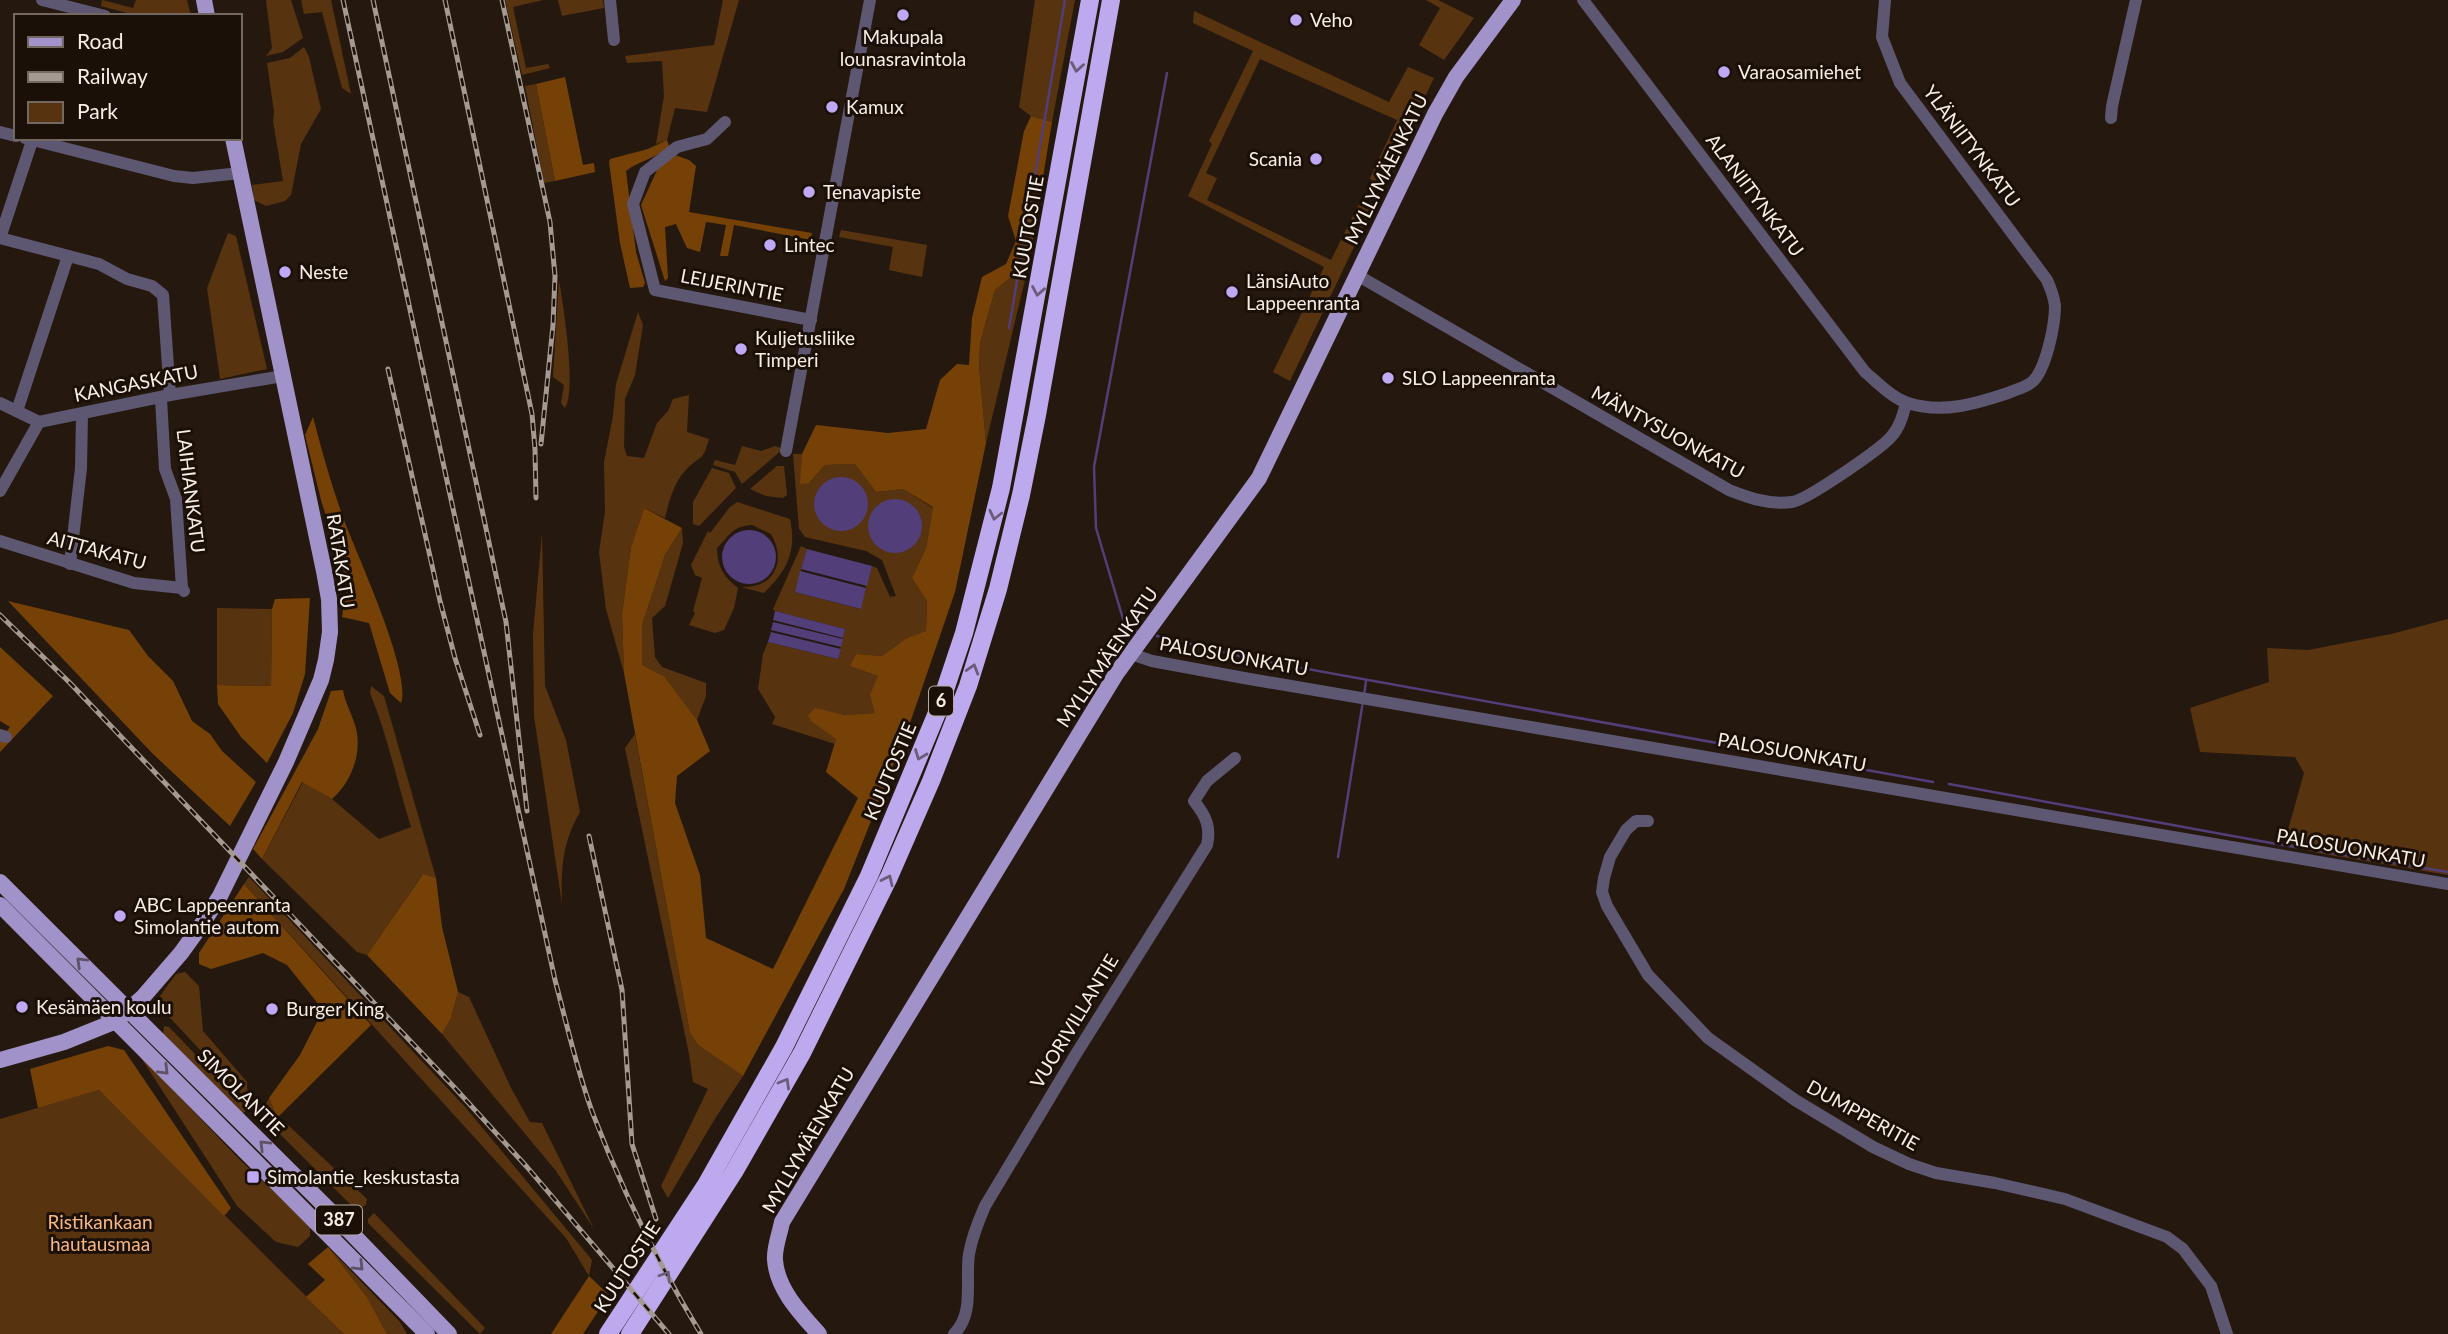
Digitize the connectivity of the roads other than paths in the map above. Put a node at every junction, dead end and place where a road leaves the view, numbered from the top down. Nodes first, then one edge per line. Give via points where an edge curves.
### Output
1 (42, 0) edge
2 (610, 0) edge
3 (870, 0) edge
4 (1090, 0) edge
5 (1111, 0) edge
6 (1513, 0) edge
7 (1583, 0) edge
8 (1885, 0) edge
9 (2136, 0) edge
10 (75, 12) edge
11 (614, 40) dead end
12 (2111, 118) dead end
13 (725, 122) dead end
14 (30, 140) edge
15 (34, 140) edge
16 (233, 140) edge
17 (240, 173) junction
18 (0, 238) edge
19 (68, 256) junction
20 (1357, 275) junction
21 (811, 320) junction
22 (283, 376) junction
23 (166, 397) junction
24 (0, 403) edge
25 (1906, 403) junction
26 (17, 411) junction
27 (82, 414) junction
28 (39, 422) junction
29 (786, 451) dead end
30 (0, 491) edge
31 (0, 541) edge
32 (70, 564) junction
33 (183, 590) joint
34 (1131, 654) junction
35 (1235, 758) dead end
36 (1648, 821) dead end
37 (0, 882) edge
38 (2448, 884) edge
39 (0, 905) edge
40 (130, 1010) junction
41 (116, 1021) junction
42 (0, 1060) edge
43 (689, 1211) junction
44 (961, 1332) edge
45 (427, 1334) edge
46 (449, 1334) edge
47 (602, 1334) edge
48 (608, 1334) edge
49 (630, 1334) edge
50 (819, 1334) edge
51 (2227, 1334) edge

1 - 10 street
2 - 11 street
3 - 21 street
4 -> 43 highway, KUUTOSTIE / 6 via 1002,488 964,633 910,780 839,938 744,1121
49 -> 5 highway, KUUTOSTIE / 6 via 734,1172 803,1053 889,877 968,685 1024,482
6 - 20 main road, MYLLYMÄENKATU via 1456,77 1435,114
7 - 25 street, ALANIITYNKATU via 1864,372
8 - 25 street, YLÄNIITYNKATU via 1882,37 1900,83 2047,280 2054,306 2047,354 2030,384 1972,405 1948,408
9 - 12 street
13 - 21 street, LEIJERINTIE via 707,139 677,148 645,172 633,204 655,290
14 - 18 street
15 - 17 street via 174,176
16 - 17 main road, RATAKATU
17 - 22 main road, RATAKATU
18 - 19 street
19 - 23 street, LAIHIANKATU via 99,264 163,295
19 - 26 street
20 - 25 street, MÄNTYSUONKATU via 1729,490 1759,502 1794,502 1831,481 1891,437 1902,421
20 - 34 main road, MYLLYMÄENKATU via 1259,478
21 - 29 street
22 - 23 street, KANGASKATU
22 - 40 main road, RATAKATU via 328,599 326,660 286,762 220,896 181,953
23 - 27 street, KANGASKATU
23 - 33 street, LAIHIANKATU via 165,469 176,499
24 - 26 street
26 - 28 street
27 - 28 street, KANGASKATU
27 - 32 street
28 - 30 street
31 - 32 street, AITTAKATU
32 - 33 street, AITTAKATU via 134,583
34 - 38 street, PALOSUONKATU via 1244,678
34 - 50 main road, MYLLYMÄENKATU via 782,1222 775,1259 783,1289
35 - 44 street, VUORIVILLANTIE via 1207,781 1194,802 1210,830 1207,845 985,1206 969,1255 967,1312
36 - 51 street, DUMPPERITIE via 1636,821 1626,830 1610,857 1602,892 1648,975 1708,1038 1795,1100 1909,1164 2065,1199 2167,1237 2183,1249 2211,1286
40 -> 37 main road, SIMOLANTIE / 387
39 - 41 main road, SIMOLANTIE
40 - 41 main road, RATAKATU
46 -> 40 main road, SIMOLANTIE / 387
41 - 42 main road, RATAKATU
41 -> 45 main road, SIMOLANTIE
43 - 47 highway
43 - 48 highway, KUUTOSTIE / 6

